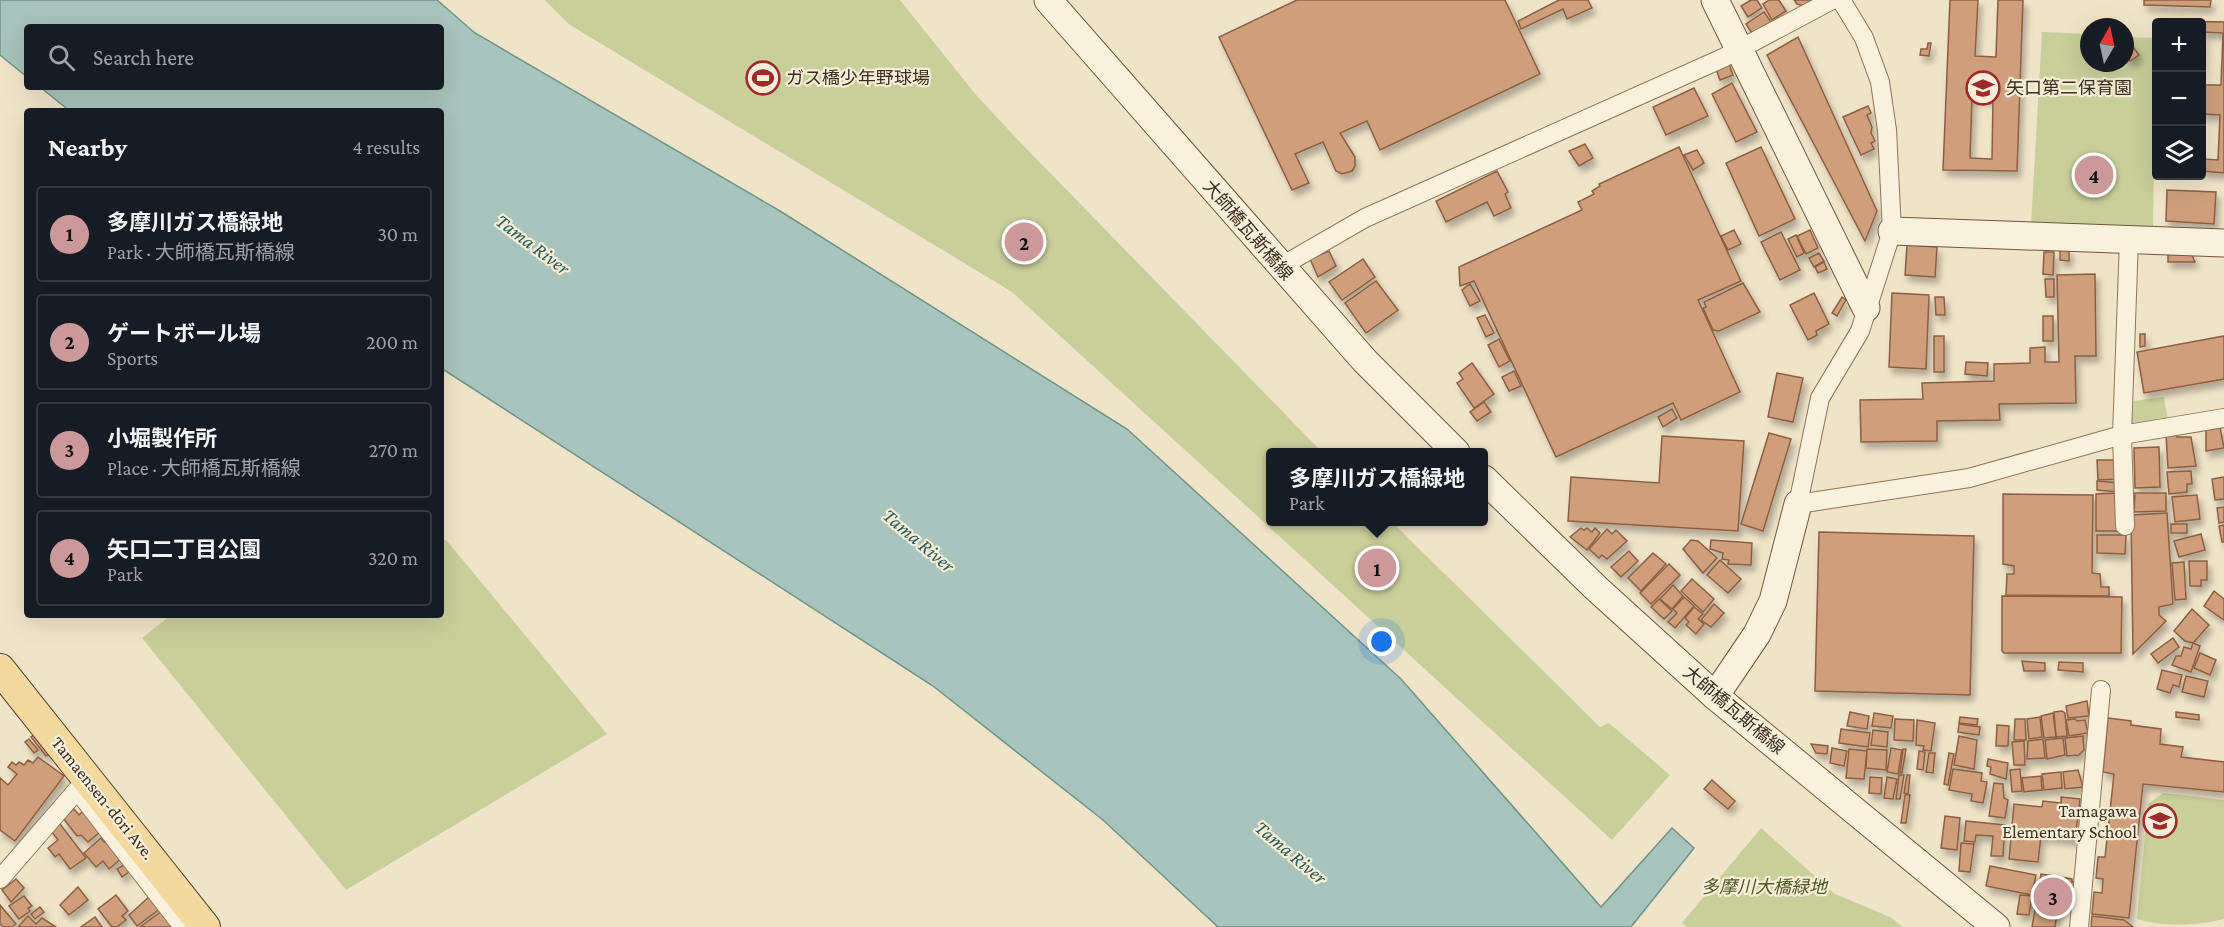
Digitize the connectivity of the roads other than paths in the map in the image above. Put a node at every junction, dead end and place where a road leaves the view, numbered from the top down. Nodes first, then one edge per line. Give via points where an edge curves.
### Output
1 (1048, 0) edge
2 (1715, 0) edge
3 (1832, 0) edge
4 (1841, 0) edge
5 (1738, 51) junction
6 (1892, 231) junction
7 (2129, 239) junction
8 (2224, 243) edge
9 (1280, 267) junction
10 (1866, 308) junction
11 (2224, 418) edge
12 (2122, 435) junction
13 (1451, 448) edge
14 (1488, 483) edge
15 (1798, 504) junction
16 (2125, 526) dead end
17 (0, 669) edge
18 (2101, 690) dead end
19 (1715, 696) junction
20 (0, 879) edge
21 (183, 927) edge
22 (205, 927) edge
23 (1996, 927) edge
24 (2079, 927) edge

1 - 9 street, 大師橋瓦斯橋線
2 - 5 street
3 - 5 street
4 - 6 street via 1864,38 1880,82 1887,130
5 - 9 street via 1365,218
5 - 10 street
6 - 7 street
6 - 10 street
7 - 8 street
7 - 12 street
9 - 13 street, 大師橋瓦斯橋線 via 1365,362
10 - 15 street via 1860,331 1820,398
11 - 12 street
12 - 15 street via 1970,478
12 - 16 street
14 - 19 street, 大師橋瓦斯橋線
15 - 19 street via 1773,601 1757,634
17 - 22 main road, Tamaensen-dōri Ave.
18 - 24 street
19 - 23 street, 大師橋瓦斯橋線
20 - 21 street via 76,790

